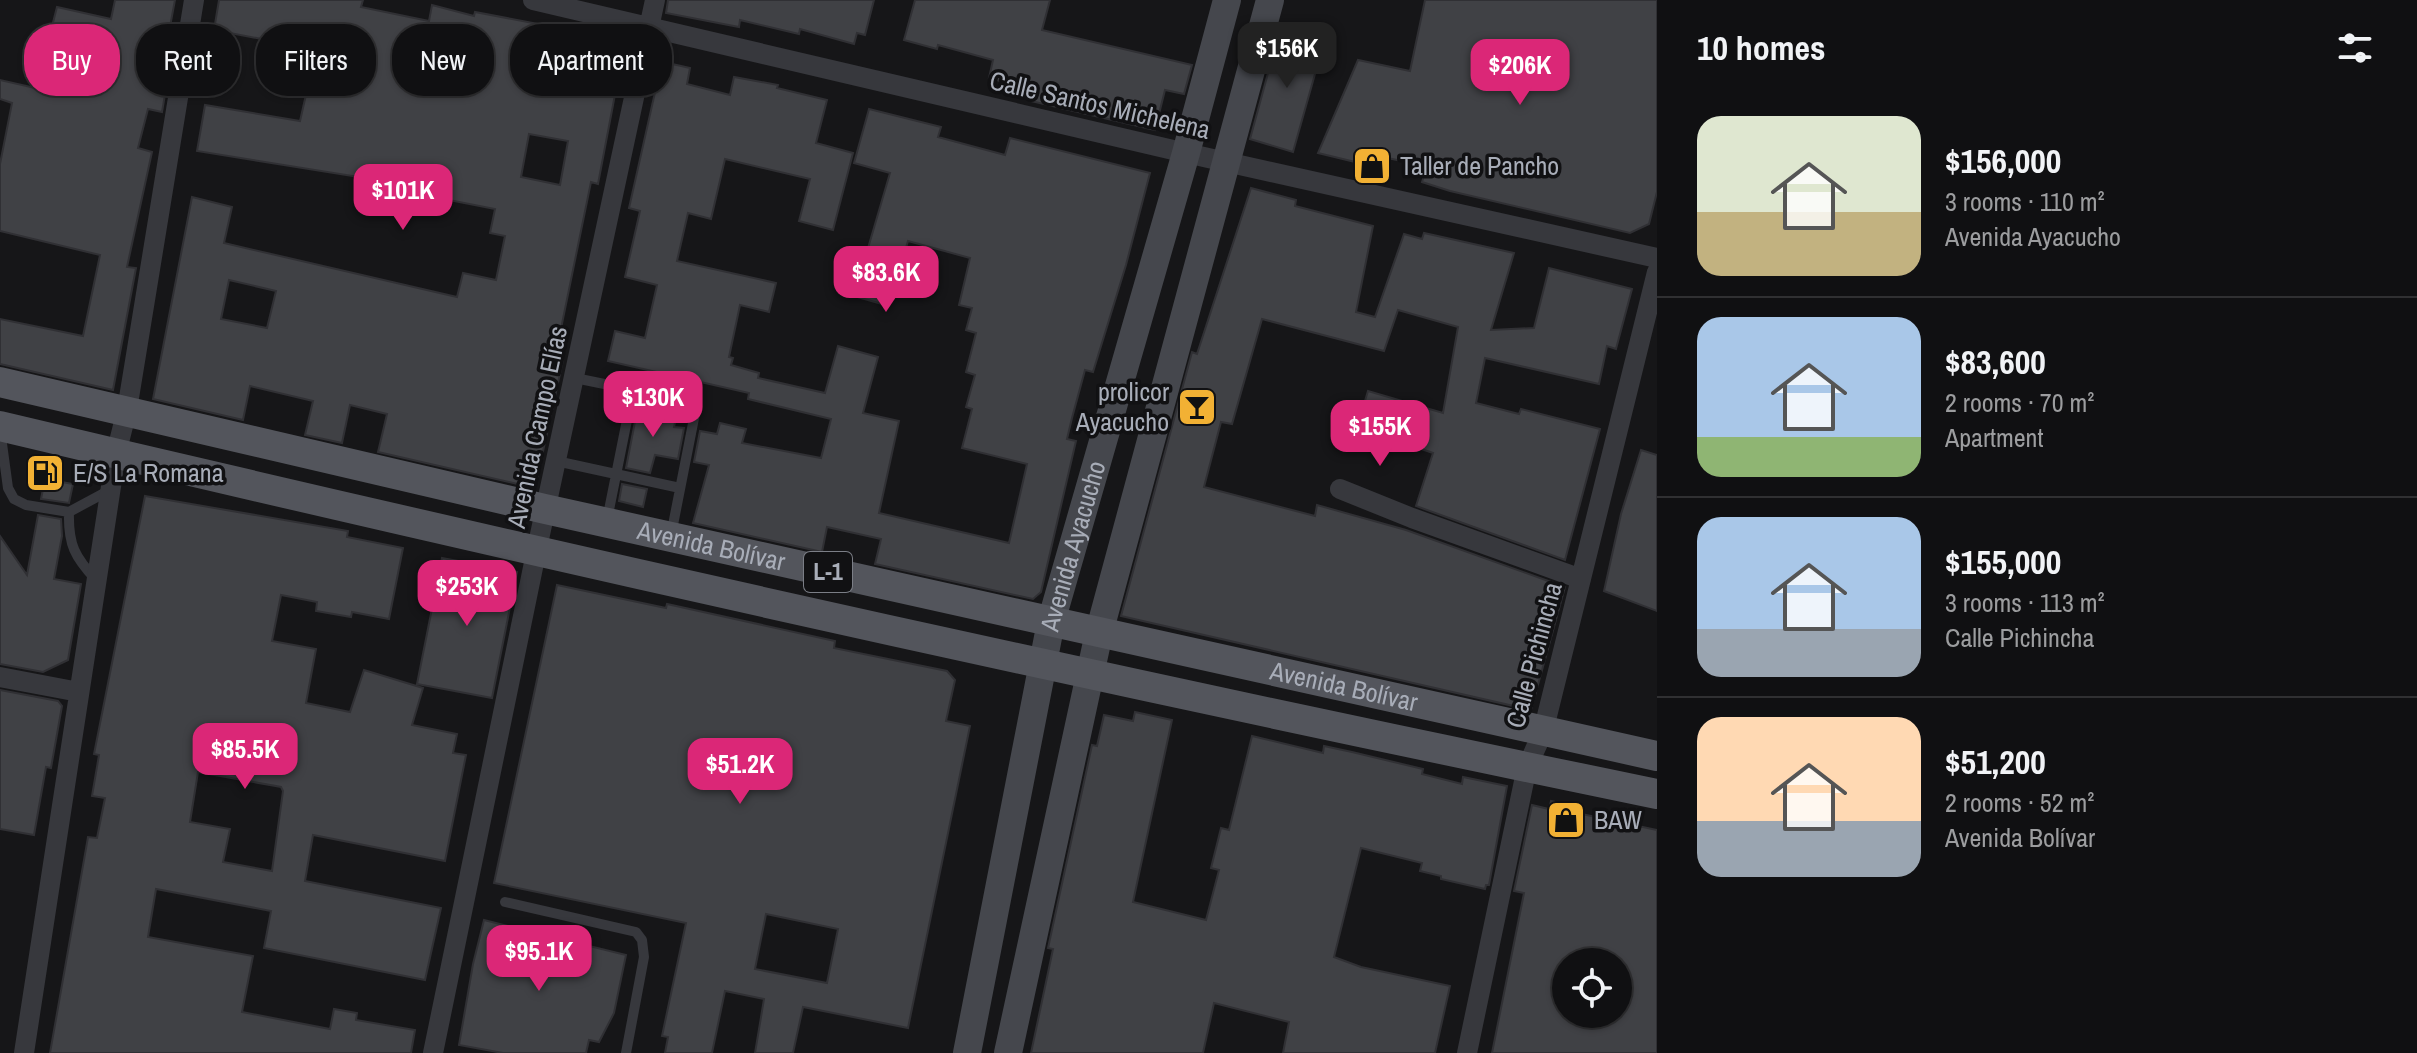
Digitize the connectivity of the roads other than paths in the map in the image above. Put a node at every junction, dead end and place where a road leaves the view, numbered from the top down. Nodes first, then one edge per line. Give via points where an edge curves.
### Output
1 (194, 0) edge
2 (533, 0) edge
3 (655, 0) edge
4 (1227, 0) edge
5 (1270, 0) edge
6 (641, 24) edge
7 (650, 24) edge
8 (672, 31) edge
9 (635, 96) edge
10 (1186, 153) junction
11 (1228, 161) junction
12 (1657, 258) edge
13 (1657, 272) edge
14 (575, 378) junction
15 (0, 382) edge
16 (633, 390) junction
17 (127, 410) junction
18 (0, 426) edge
19 (116, 454) junction
20 (556, 461) junction
21 (616, 473) junction
22 (680, 488) junction
23 (1340, 489) dead end
24 (110, 490) junction
25 (545, 509) junction
26 (69, 512) junction
27 (606, 522) junction
28 (670, 537) junction
29 (536, 553) junction
30 (1581, 579) junction
31 (96, 580) junction
32 (1051, 622) junction
33 (1099, 633) junction
34 (1042, 663) junction
35 (1090, 674) junction
36 (0, 677) edge
37 (79, 692) junction
38 (1543, 732) junction
39 (1657, 756) edge
40 (1527, 767) junction
41 (1657, 794) edge
42 (505, 902) dead end
43 (24, 1053) edge
44 (433, 1053) edge
45 (626, 1053) edge
46 (967, 1053) edge
47 (1008, 1053) edge
48 (1467, 1053) edge

1 - 17 street
2 - 6 street, Calle Santos Michelena
3 - 7 street, Avenida Campo Elías
4 - 10 street, Avenida Ayacucho
5 - 11 street, Avenida Ayacucho
8 - 10 street, Calle Santos Michelena
9 - 14 street, Avenida Campo Elías
10 - 11 street, Calle Santos Michelena
10 - 32 street, Avenida Ayacucho
11 - 12 street, Calle Santos Michelena
11 - 33 street, Avenida Ayacucho
13 - 30 street, Calle Pichincha
14 - 16 lane
14 - 20 street, Avenida Campo Elías
15 - 17 main road, Avenida Bolívar / L-1
16 - 21 lane
16 - 22 lane via 697,403
17 - 19 street
17 - 25 main road, Avenida Bolívar / L-1
18 - 19 main road, Avenida Bolívar / L-1
18 - 26 lane via 10,495 26,505
19 - 24 street
19 - 29 main road, Avenida Bolívar / L-1
20 - 21 lane
20 - 25 street, Avenida Campo Elías
21 - 22 lane
21 - 27 lane
22 - 28 lane
23 - 30 street
24 - 26 lane
24 - 31 street
25 - 27 main road, Avenida Bolívar / L-1
25 - 29 street, Avenida Campo Elías
26 - 31 lane via 74,550
27 - 28 main road, Avenida Bolívar / L-1
28 - 32 main road, Avenida Bolívar / L-1
29 - 34 main road, Avenida Bolívar / L-1
29 - 44 street, Avenida Campo Elías
30 - 38 street, Calle Pichincha
31 - 37 street
32 - 33 main road, Avenida Bolívar / L-1
32 - 34 street, Avenida Ayacucho
33 - 35 street, Avenida Ayacucho
33 - 38 main road, Avenida Bolívar / L-1
34 - 35 main road, Avenida Bolívar / L-1
34 - 46 street, Avenida Ayacucho
35 - 40 main road, Avenida Bolívar / L-1
35 - 47 street, Avenida Ayacucho
36 - 37 street
37 - 43 street
38 - 39 main road, Avenida Bolívar / L-1
38 - 40 street, Calle Pichincha
40 - 41 main road, Avenida Bolívar / L-1
40 - 48 street, Calle Pichincha
42 - 45 lane via 636,932 642,940 642,970

